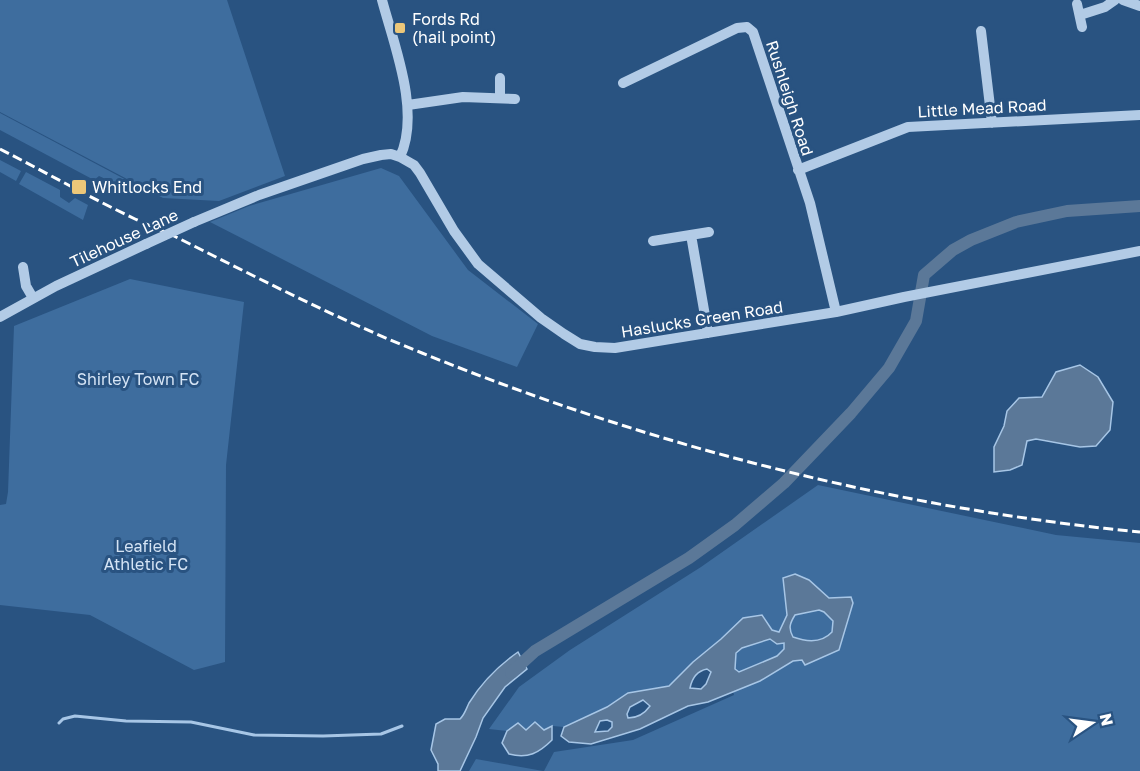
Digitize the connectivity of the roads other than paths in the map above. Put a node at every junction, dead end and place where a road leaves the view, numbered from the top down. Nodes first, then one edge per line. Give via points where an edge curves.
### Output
1 (382, 0) edge
2 (1115, 0) edge
3 (1123, 0) edge
4 (1140, 6) edge
5 (1082, 27) dead end
6 (981, 31) dead end
7 (500, 78) dead end
8 (623, 83) dead end
9 (500, 98) junction
10 (515, 99) dead end
11 (408, 105) junction
12 (1140, 115) edge
13 (992, 123) junction
14 (400, 157) junction
15 (798, 170) junction
16 (709, 232) dead end
17 (691, 235) junction
18 (652, 241) dead end
19 (1140, 251) edge
20 (23, 267) dead end
21 (33, 298) junction
22 (836, 312) junction
23 (0, 316) edge
24 (708, 333) junction

1 - 11 street
2 - 5 street via 1105,7 1078,9
3 - 4 street
6 - 13 street
7 - 9 street
8 - 15 street, Rushleigh Road via 737,28 747,27 753,32
9 - 10 street
9 - 11 street via 463,97
11 - 14 street via 406,145
12 - 13 street, Little Mead Road
13 - 15 street, Little Mead Road via 908,128
14 - 21 street, Tilehouse Lane, bridge via 391,154 363,159 259,195
14 - 24 street, Haslucks Green Road via 420,173 478,264 541,318 580,344 615,348
15 - 22 street, Rushleigh Road via 810,203
16 - 17 street
17 - 18 street
17 - 24 street
19 - 22 street, Haslucks Green Road
20 - 21 street
21 - 23 street, Tilehouse Lane
22 - 24 street, Haslucks Green Road

